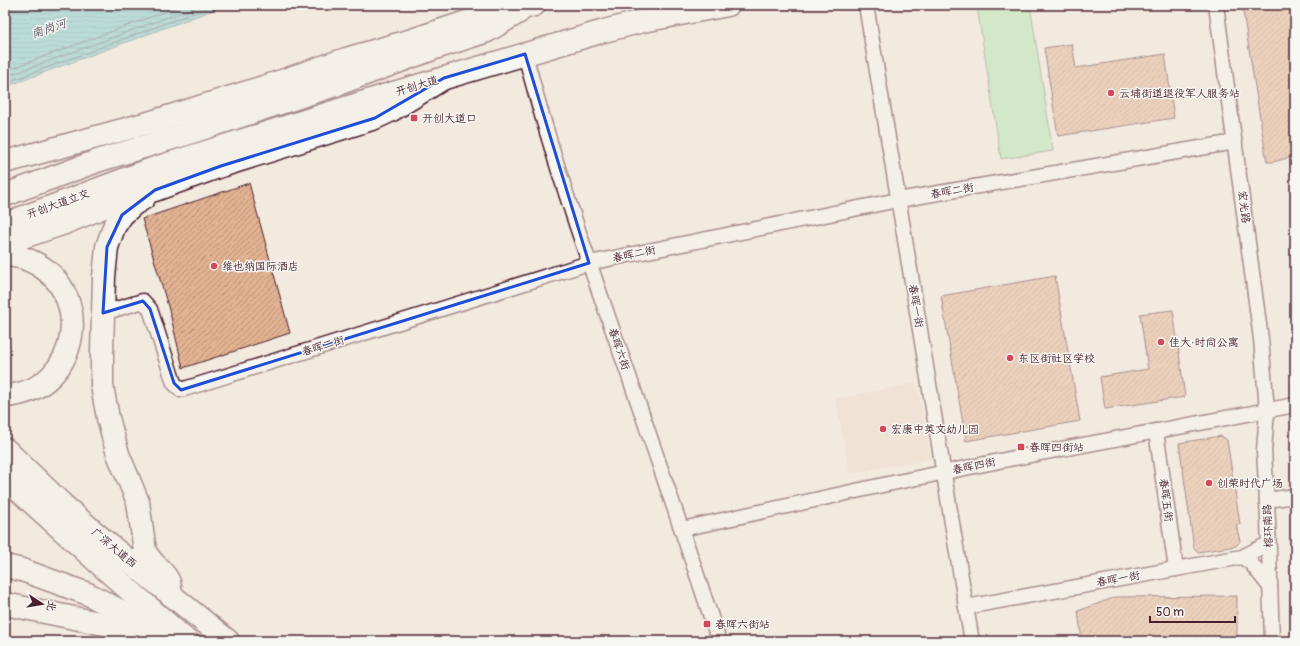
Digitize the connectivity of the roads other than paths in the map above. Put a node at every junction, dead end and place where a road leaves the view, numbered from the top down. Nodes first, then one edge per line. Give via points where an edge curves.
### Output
1 (534, 5) edge
2 (540, 5) edge
3 (728, 5) edge
4 (866, 5) edge
5 (1216, 5) edge
6 (525, 54) junction
7 (444, 78) junction
8 (1235, 142) junction
9 (8, 164) edge
10 (111, 185) joint
11 (155, 190) junction
12 (7, 194) edge
13 (898, 200) junction
14 (5, 225) edge
15 (25, 236) junction
16 (5, 243) edge
17 (5, 255) edge
18 (589, 263) junction
19 (103, 313) junction
20 (5, 396) edge
21 (1295, 405) edge
22 (1267, 410) junction
23 (1156, 431) junction
24 (5, 449) edge
25 (943, 472) junction
26 (5, 478) edge
27 (1295, 496) edge
28 (1267, 500) junction
29 (682, 529) junction
30 (1268, 544) junction
31 (1242, 557) junction
32 (5, 566) edge
33 (1176, 569) junction
34 (1270, 587) junction
35 (171, 595) junction
36 (5, 604) edge
37 (966, 607) junction
38 (148, 641) edge
39 (167, 641) edge
40 (187, 641) edge
41 (228, 641) edge
42 (719, 641) edge
43 (972, 641) edge
44 (1272, 641) edge

1 - 9 main road via 473,20 155,121
2 - 12 main road via 522,10 486,31 338,84 100,160
3 - 6 main road, 开创大道 via 643,21
4 - 13 street, 春晖一街
5 - 8 street, 宏光路
6 - 7 main road, 开创大道
6 - 18 street, 春晖六街 via 543,120
7 - 10 main road, 开创大道 via 166,165
7 - 11 main road via 374,118 221,166
8 - 13 street, 春晖二街
8 - 22 street, 宏光路 via 1261,339
10 - 14 main road, 开创大道立交
11 - 15 main road via 126,198
11 - 19 main road via 134,204 114,227 107,247
13 - 18 street, 春晖二街
13 - 25 street, 春晖一街
14 - 15 main road
15 - 16 main road
17 - 20 main road via 26,259 46,271 60,285 70,306 72,322 68,350 57,370 42,384 22,393
18 - 19 street, 春晖二街 via 181,390 174,383 150,309 142,301
18 - 29 street, 春晖六街
19 - 35 main road via 102,386 108,418 118,454 138,502 145,551 148,558 166,577
21 - 22 street, 春晖四街
22 - 23 street, 春晖四街
22 - 28 street, 榕环南路 via 1264,451
23 - 25 street, 春晖四街
23 - 33 street, 春晖五街
24 - 35 main road, 广深大道西 via 63,505
25 - 29 street, 春晖四街
25 - 37 street, 春晖一街
26 - 40 main road, 广深大道西
27 - 28 street
28 - 30 street, 榕环南路
29 - 42 street, 春晖六街
30 - 31 street, 春晖一街
30 - 34 street, 榕环南路
31 - 33 street, 春晖一街
31 - 34 street
32 - 39 main road via 88,594 132,617
33 - 37 street, 春晖一街
34 - 44 street, 榕环南路
35 - 41 main road, 广深大道西
36 - 38 main road via 114,626
37 - 43 street, 春晖一街

